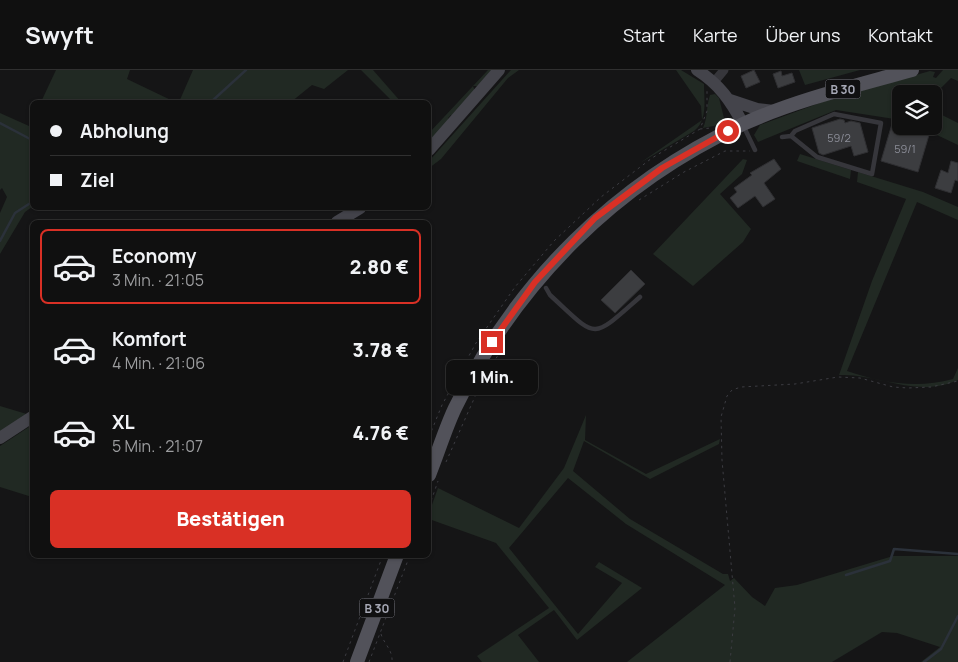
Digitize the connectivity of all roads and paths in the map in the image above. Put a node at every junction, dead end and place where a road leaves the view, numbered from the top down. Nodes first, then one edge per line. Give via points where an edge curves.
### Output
1 (499, 70) edge
2 (697, 70) edge
3 (724, 70) edge
4 (912, 70) edge
5 (714, 82) junction
6 (730, 100) junction
7 (774, 111) junction
8 (743, 124) junction
9 (790, 136) junction
10 (782, 137) dead end
11 (431, 148) edge
12 (755, 150) dead end
13 (357, 210) edge
14 (340, 220) edge
15 (546, 288) dead end
16 (640, 297) dead end
17 (958, 381) edge
18 (30, 418) edge
19 (0, 438) edge
20 (431, 470) edge
21 (382, 558) edge
22 (396, 558) edge
23 (409, 558) edge
24 (381, 633) junction
25 (343, 662) edge
26 (356, 662) edge
27 (369, 662) edge
28 (392, 662) edge
29 (730, 662) edge

1 - 11 street
2 - 5 street
3 - 5 street
4 - 7 main road, B 30
5 - 6 street
6 - 7 street
6 - 8 street
7 - 8 main road, B 30
8 - 12 lane
8 - 20 main road, B 30 via 662,168 595,218 535,282 492,342 455,408
9 - 9 lane via 817,157 872,174 881,123 834,114
9 - 10 lane
13 - 14 street
15 - 16 lane via 587,329 598,330 608,326
17 - 29 path via 932,388 908,388 838,377 795,384 741,387 727,396 721,417 735,608
18 - 19 street
21 - 25 path
22 - 26 main road, B 30
23 - 24 path
24 - 27 path
24 - 28 path via 391,650

